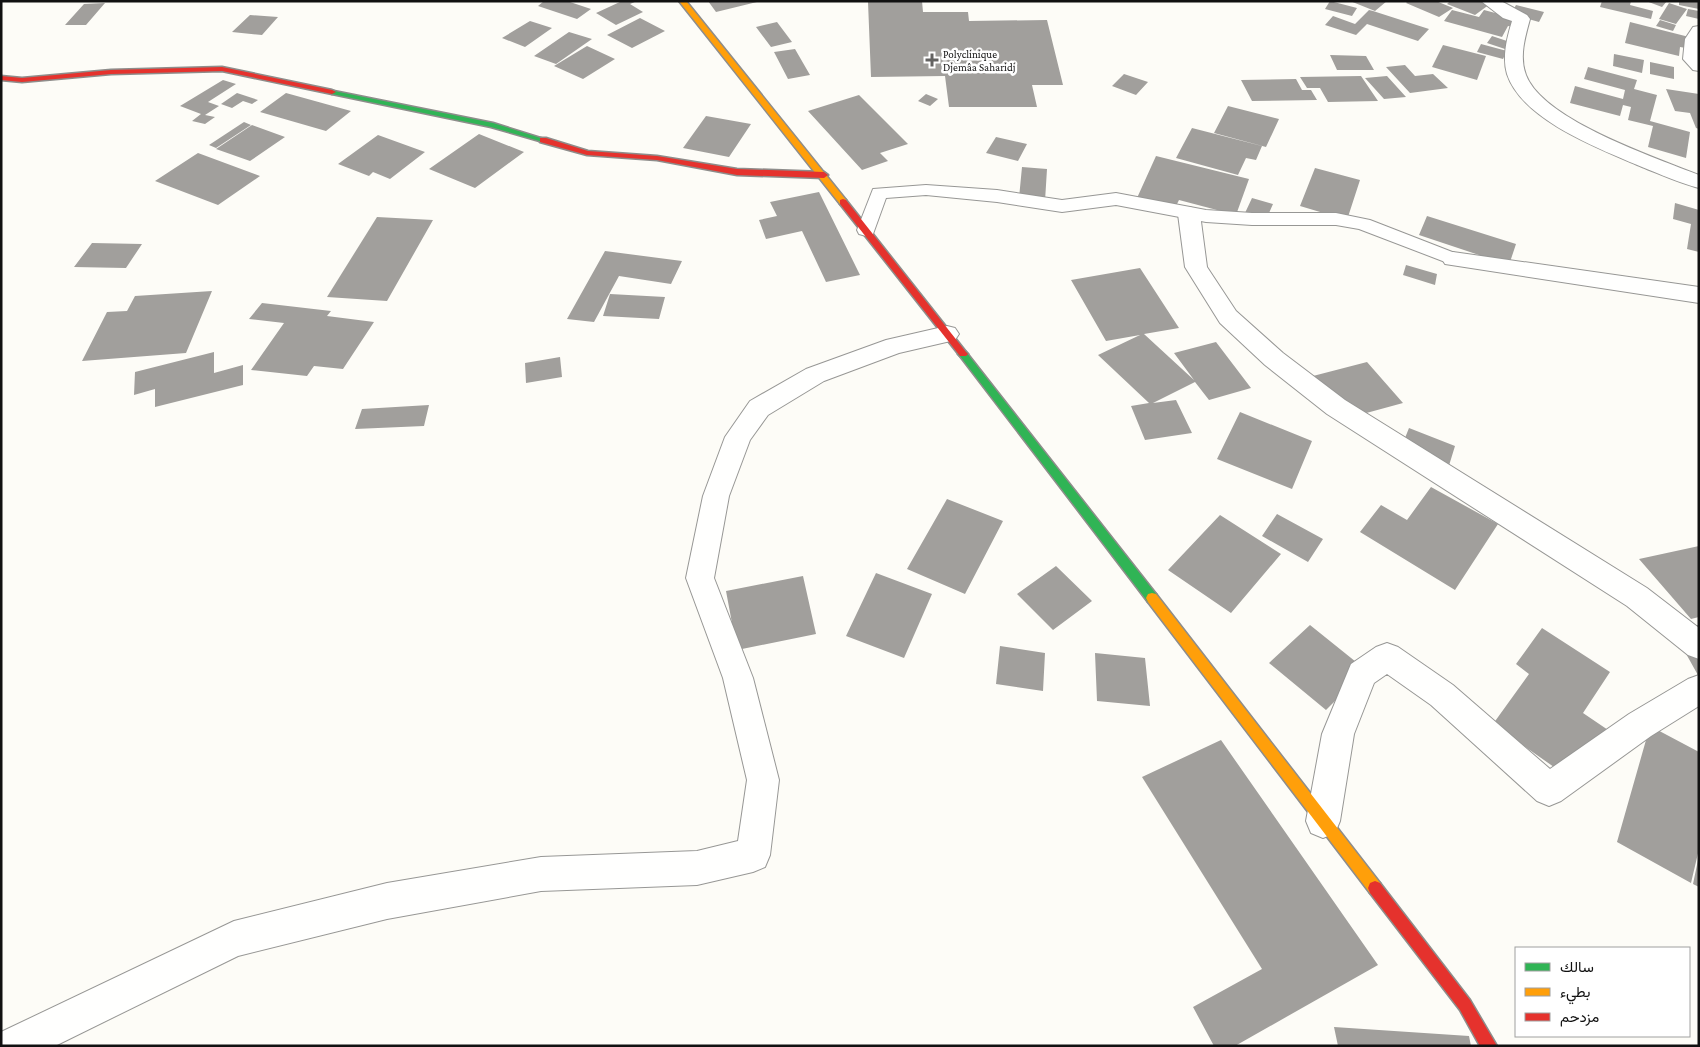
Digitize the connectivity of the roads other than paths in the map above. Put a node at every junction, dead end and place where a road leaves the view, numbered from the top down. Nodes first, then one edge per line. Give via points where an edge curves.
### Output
1 (682, 1) edge
2 (1489, 1) edge
3 (1699, 31) edge
4 (1699, 66) edge
5 (1, 78) edge
6 (824, 175) junction
7 (1699, 182) edge
8 (1190, 214) junction
9 (866, 230) junction
10 (1453, 259) joint
11 (1699, 295) edge
12 (947, 334) junction
13 (1699, 646) edge
14 (1699, 688) edge
15 (1323, 821) junction
16 (13, 1046) edge
17 (1489, 1046) edge

1 - 6 main road
2 - 7 street via 1522,19 1515,38 1514,68 1520,84 1537,104 1563,123
3 - 4 street via 1694,39 1692,59
5 - 6 main road via 22,80 111,72 222,69 493,125 587,153 658,158 737,172
6 - 9 main road
8 - 9 lane via 1116,199 1062,206 926,190 879,193
8 - 10 lane via 1252,219 1336,219 1363,224
8 - 13 street via 1196,267 1228,317 1274,359 1336,407 1638,597
9 - 12 main road
10 - 11 street
12 - 15 main road
12 - 16 street via 894,346 815,375 759,408 738,437 716,496 700,578 738,678 763,780 753,855 697,868 541,874 386,901 234,939
14 - 15 street via 1640,725 1549,790 1442,695 1387,657 1362,674 1338,734
15 - 17 main road via 1465,1005

